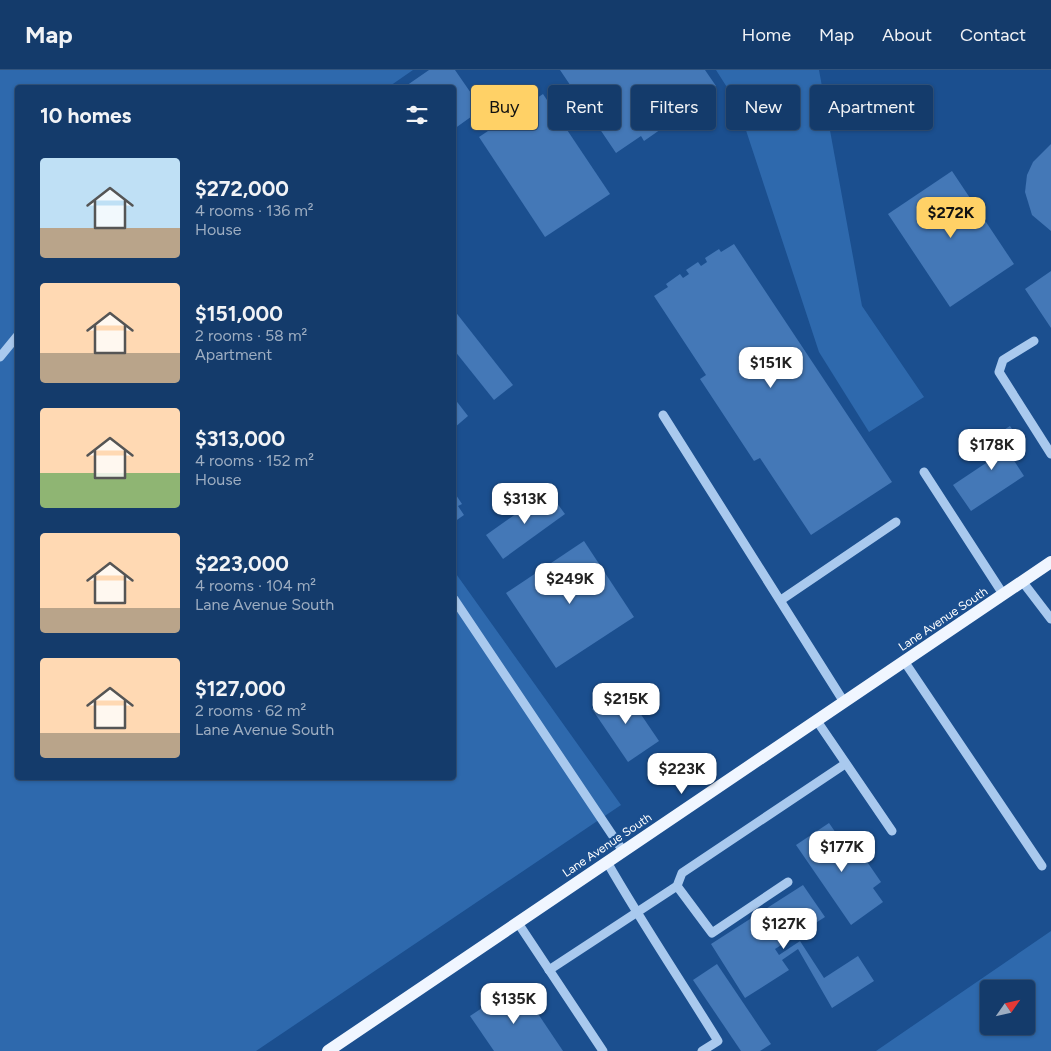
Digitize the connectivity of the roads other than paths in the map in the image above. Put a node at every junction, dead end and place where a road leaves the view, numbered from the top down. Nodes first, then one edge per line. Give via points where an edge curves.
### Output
1 (15, 339) edge
2 (1034, 341) dead end
3 (0, 357) edge
4 (663, 415) dead end
5 (1051, 454) edge
6 (924, 472) dead end
7 (896, 522) dead end
8 (1051, 562) edge
9 (1022, 581) junction
10 (1003, 594) junction
11 (781, 600) junction
12 (456, 602) edge
13 (1051, 619) edge
14 (904, 661) junction
15 (844, 702) junction
16 (817, 721) junction
17 (846, 764) junction
18 (892, 831) dead end
19 (623, 851) junction
20 (607, 862) junction
21 (1042, 866) dead end
22 (788, 882) dead end
23 (677, 886) junction
24 (635, 912) junction
25 (518, 923) junction
26 (549, 970) junction
27 (328, 1051) edge
28 (603, 1051) edge
29 (702, 1051) edge

1 - 3 lane
2 - 5 lane via 1003,360 999,372
4 - 11 lane
6 - 10 lane
7 - 11 lane
8 - 9 main road, Lane Avenue South
9 - 10 main road, Lane Avenue South
9 - 13 lane
10 - 14 main road, Lane Avenue South
11 - 15 lane
12 - 19 lane
14 - 15 main road, Lane Avenue South
14 - 21 lane
15 - 16 main road, Lane Avenue South
16 - 17 lane
16 - 19 main road, Lane Avenue South
17 - 18 lane
17 - 23 lane via 682,873
19 - 20 main road, Lane Avenue South
20 - 24 lane
20 - 25 main road, Lane Avenue South
22 - 23 lane via 712,933
23 - 24 lane
24 - 26 lane
24 - 29 lane via 718,1040
25 - 26 lane
25 - 27 main road, Lane Avenue South
26 - 28 lane

